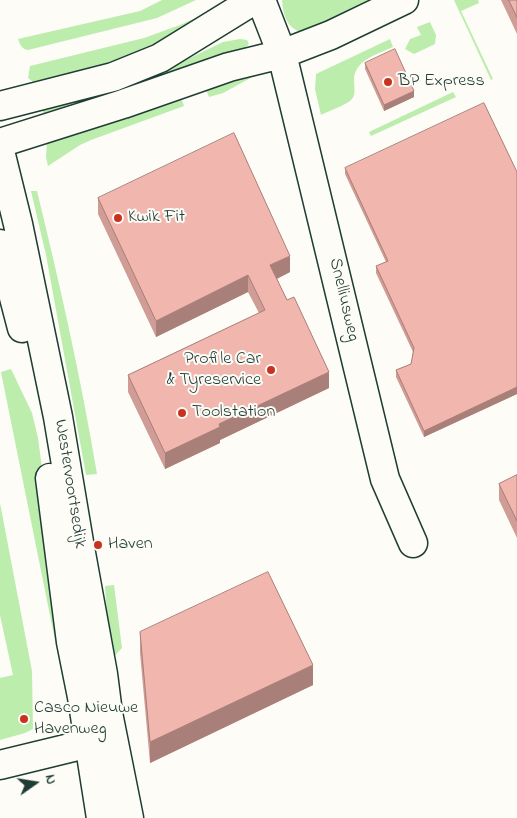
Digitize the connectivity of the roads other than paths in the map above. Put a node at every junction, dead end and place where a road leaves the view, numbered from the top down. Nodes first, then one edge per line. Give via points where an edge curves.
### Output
1 (254, 0) edge
2 (261, 0) edge
3 (404, 0) edge
4 (282, 54) junction
5 (0, 106) edge
6 (0, 142) edge
7 (0, 151) edge
8 (0, 244) edge
9 (413, 543) dead end
10 (91, 744) junction
11 (0, 765) edge
12 (101, 818) edge
13 (129, 818) edge

1 - 5 street via 160,58 113,77
2 - 4 street, Snelliusweg
3 - 4 street
4 - 6 street via 229,66 123,104
4 - 9 street, Snelliusweg via 385,479
7 - 10 street, Westervoortsedijk via 58,417 78,542
8 - 10 street, Westervoortsedijk via 20,318 47,450 71,642
10 - 11 street
10 - 12 street, Westervoortsedijk
10 - 13 street, Westervoortsedijk

